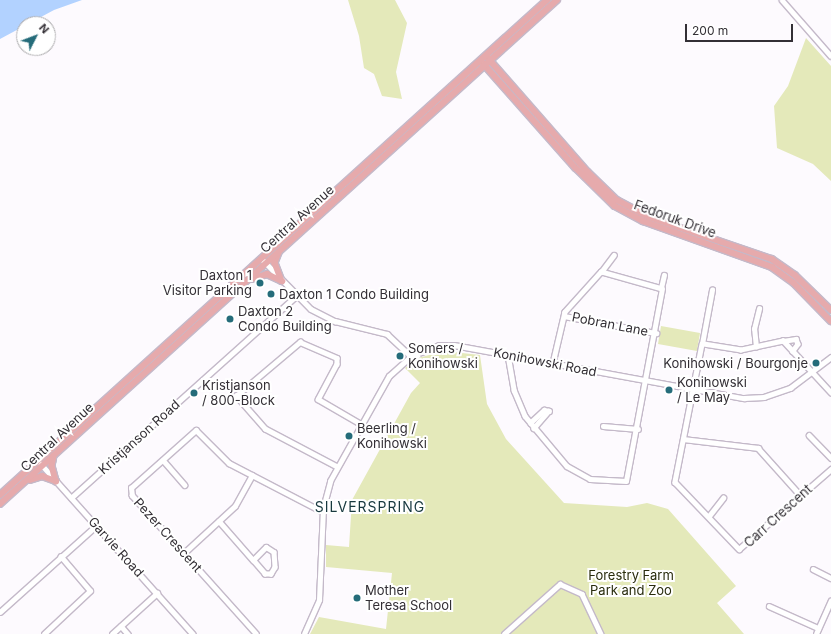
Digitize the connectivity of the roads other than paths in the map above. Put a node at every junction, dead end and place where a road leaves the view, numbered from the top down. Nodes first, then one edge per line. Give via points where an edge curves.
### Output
1 (547, 0) edge
2 (557, 0) edge
3 (782, 0) edge
4 (486, 56) junction
5 (831, 56) edge
6 (480, 60) junction
7 (490, 61) junction
8 (485, 66) junction
9 (280, 250) junction
10 (614, 255) dead end
11 (261, 258) junction
12 (266, 263) junction
13 (601, 272) junction
14 (664, 275) dead end
15 (282, 281) junction
16 (243, 284) junction
17 (661, 288) junction
18 (712, 290) dead end
19 (296, 296) junction
20 (759, 309) dead end
21 (831, 310) edge
22 (564, 316) junction
23 (831, 321) edge
24 (656, 333) junction
25 (783, 341) junction
26 (702, 344) junction
27 (756, 347) junction
28 (793, 352) junction
29 (508, 355) junction
30 (411, 356) junction
31 (831, 357) edge
32 (553, 363) junction
33 (813, 373) junction
34 (647, 381) junction
35 (693, 390) junction
36 (831, 393) edge
37 (530, 423) junction
38 (361, 424) junction
39 (603, 426) dead end
40 (534, 428) junction
41 (638, 429) junction
42 (809, 435) dead end
43 (683, 439) junction
44 (54, 454) junction
45 (831, 458) edge
46 (163, 460) junction
47 (38, 461) junction
48 (42, 466) junction
49 (337, 467) junction
50 (831, 469) edge
51 (252, 475) junction
52 (56, 480) junction
53 (24, 482) junction
54 (185, 485) dead end
55 (0, 495) edge
56 (801, 496) junction
57 (71, 498) junction
58 (723, 498) dead end
59 (0, 504) edge
60 (323, 512) junction
61 (709, 516) junction
62 (218, 521) junction
63 (96, 526) junction
64 (184, 553) junction
65 (61, 558) junction
66 (253, 560) junction
67 (813, 569) dead end
68 (831, 578) edge
69 (157, 593) junction
70 (831, 601) edge
71 (770, 606) dead end
72 (0, 612) edge
73 (121, 626) junction
74 (818, 628) junction
75 (44, 634) edge
76 (112, 634) edge
77 (128, 634) edge
78 (193, 634) edge
79 (256, 634) edge
80 (304, 634) edge
81 (504, 634) edge
82 (601, 634) edge
83 (816, 634) edge

1 - 4 main road, Central Avenue
2 - 7 main road, Central Avenue
3 - 5 street
4 - 6 main road, Central Avenue
4 - 7 main road, Fedoruk Drive
6 - 8 main road, Fedoruk Drive
6 - 11 main road, Central Avenue
7 - 8 main road, Central Avenue
7 - 21 main road, Fedoruk Drive via 588,172 617,200 649,217 772,259 796,275
8 - 9 main road, Central Avenue
8 - 23 main road, Fedoruk Drive via 581,174 615,206 649,224 772,267 794,283
9 - 12 main road, Central Avenue
9 - 15 main road via 275,263
10 - 13 street
11 - 12 street
11 - 47 main road, Central Avenue
12 - 15 street
12 - 16 main road, Central Avenue
13 - 17 street
13 - 22 street via 570,304
14 - 17 street
15 - 16 main road via 264,274
15 - 19 street
16 - 44 main road, Central Avenue
17 - 24 street via 664,293
18 - 26 street, Carr Crescent
19 - 30 street via 335,321 387,334
19 - 57 street, Kristjanson Road
20 - 27 street via 754,329
22 - 24 street, Pobran Lane
22 - 32 street
24 - 34 street
25 - 27 street
25 - 28 street
25 - 28 street via 796,339 798,344
26 - 27 street via 736,350
26 - 35 street, Carr Crescent
28 - 33 street
29 - 30 street, Konihowski Road via 454,345 439,346
29 - 32 street, Konihowski Road
29 - 37 street via 516,396
30 - 38 street, Konihowski Road via 389,376
31 - 33 street, Konihowski Road
32 - 34 street, Konihowski Road
33 - 35 street, Konihowski Road via 785,390 757,398 729,398
33 - 36 street
34 - 35 street, Konihowski Road
34 - 41 street
35 - 43 street, Carr Crescent
37 - 40 street
37 - 40 street via 544,410 549,411
38 - 49 street, Konihowski Road
38 - 49 street via 318,399 337,364 337,358 300,342 236,396 265,429
39 - 41 street
40 - 41 street via 576,473 590,479 624,482 629,477
42 - 45 street
43 - 56 street via 758,448
43 - 61 street, Carr Crescent via 675,482
44 - 48 main road, Central Avenue
44 - 52 main road via 52,466
46 - 51 street, Pezer Crescent via 196,430 229,463
46 - 54 street
46 - 64 street, Pezer Crescent via 130,493
47 - 48 street, Garvie Road
47 - 55 main road, Central Avenue
48 - 52 street, Garvie Road
48 - 53 main road, Central Avenue
49 - 60 street, Konihowski Road via 325,495
50 - 56 street, Carr Crescent
51 - 60 street, Pezer Crescent
51 - 62 street via 235,506
52 - 53 main road via 42,476
52 - 57 street, Garvie Road
53 - 59 main road, Central Avenue
56 - 61 street, Carr Crescent via 741,549 736,549
57 - 63 street, Garvie Road
58 - 61 street
60 - 80 street, Konihowski Road via 321,587 315,612
62 - 64 street
62 - 66 street
63 - 65 street
63 - 69 street, Garvie Road
64 - 79 street, Pezer Crescent
65 - 72 street
65 - 75 street via 90,591
66 - 66 street via 265,574 270,574 275,567 271,547
67 - 68 street
69 - 73 street
69 - 78 street, Garvie Road
70 - 74 street
71 - 74 street
73 - 76 street
73 - 77 street
74 - 83 street
81 - 82 street via 560,584 582,594

